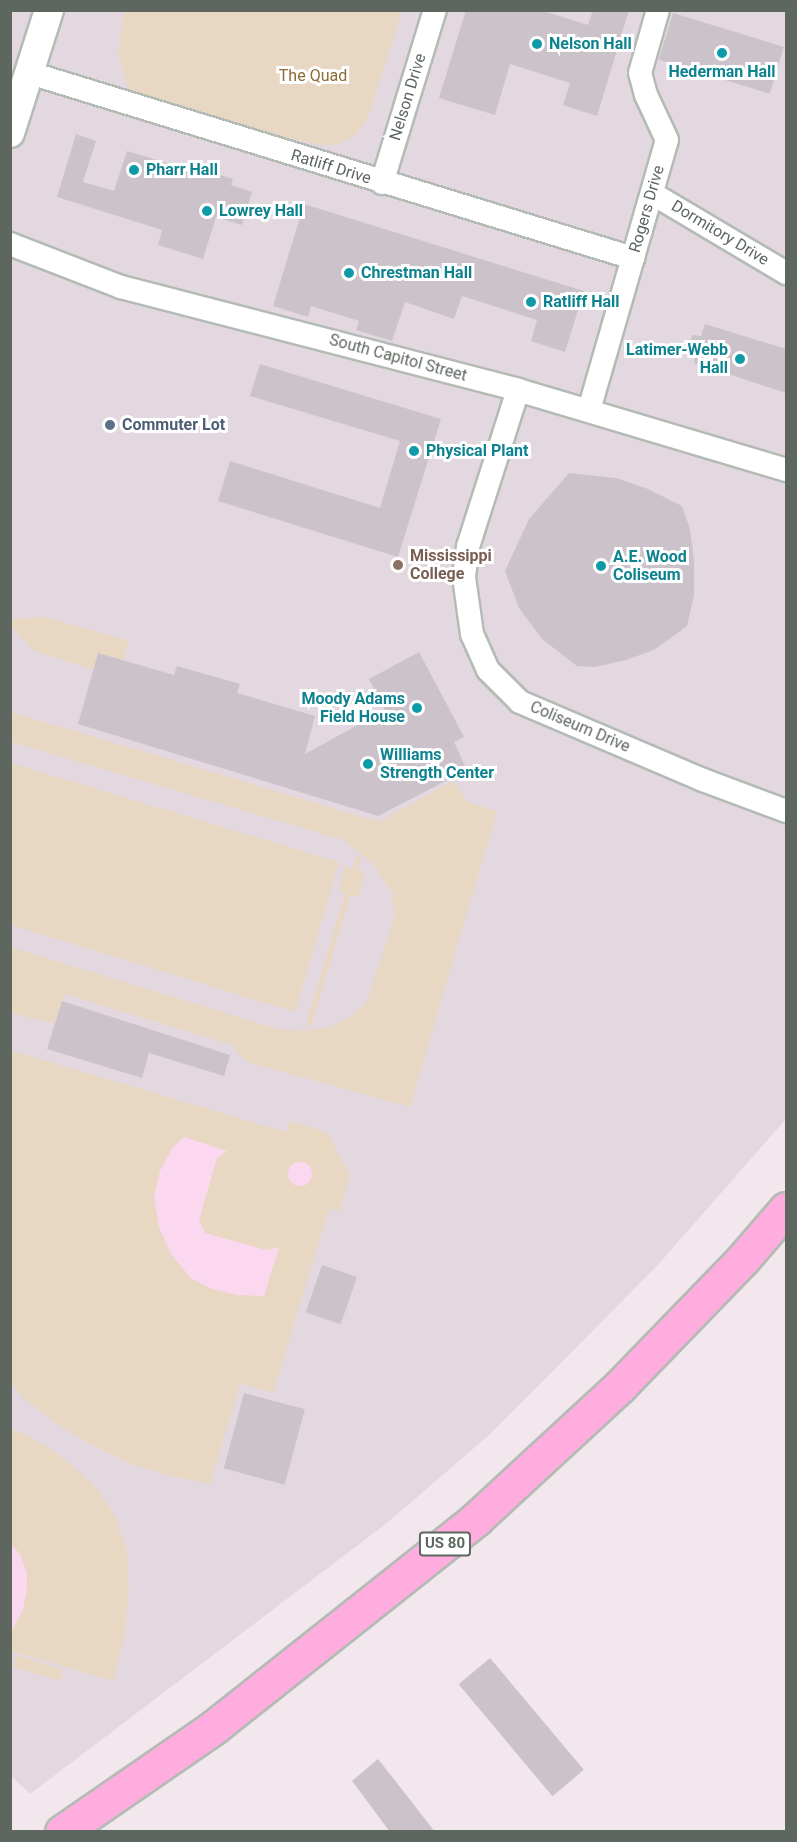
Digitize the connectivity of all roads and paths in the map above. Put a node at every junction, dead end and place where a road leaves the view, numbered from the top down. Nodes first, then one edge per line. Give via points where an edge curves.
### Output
1 (49, 10) edge
2 (435, 10) edge
3 (658, 10) edge
4 (30, 73) junction
5 (10, 133) edge
6 (382, 183) junction
7 (653, 194) junction
8 (10, 244) edge
9 (633, 258) junction
10 (786, 273) edge
11 (518, 390) junction
12 (589, 410) junction
13 (786, 470) edge
14 (786, 811) edge
15 (786, 1209) edge
16 (62, 1832) edge

1 - 4 street
2 - 6 street, Nelson Drive
3 - 7 street, Rogers Drive via 640,73 667,140
4 - 5 street
4 - 6 street, Ratliff Drive
6 - 9 street, Ratliff Drive
7 - 9 street, Rogers Drive
7 - 10 street, Dormitory Drive
8 - 11 street, South Capitol Street via 121,287
9 - 12 street, Rogers Drive
11 - 12 street, South Capitol Street
11 - 14 street, Coliseum Drive via 468,547 464,577 472,634 488,670 520,702
12 - 13 street, South Capitol Street
15 - 16 main road, US 80 via 620,1386 476,1519 214,1727

